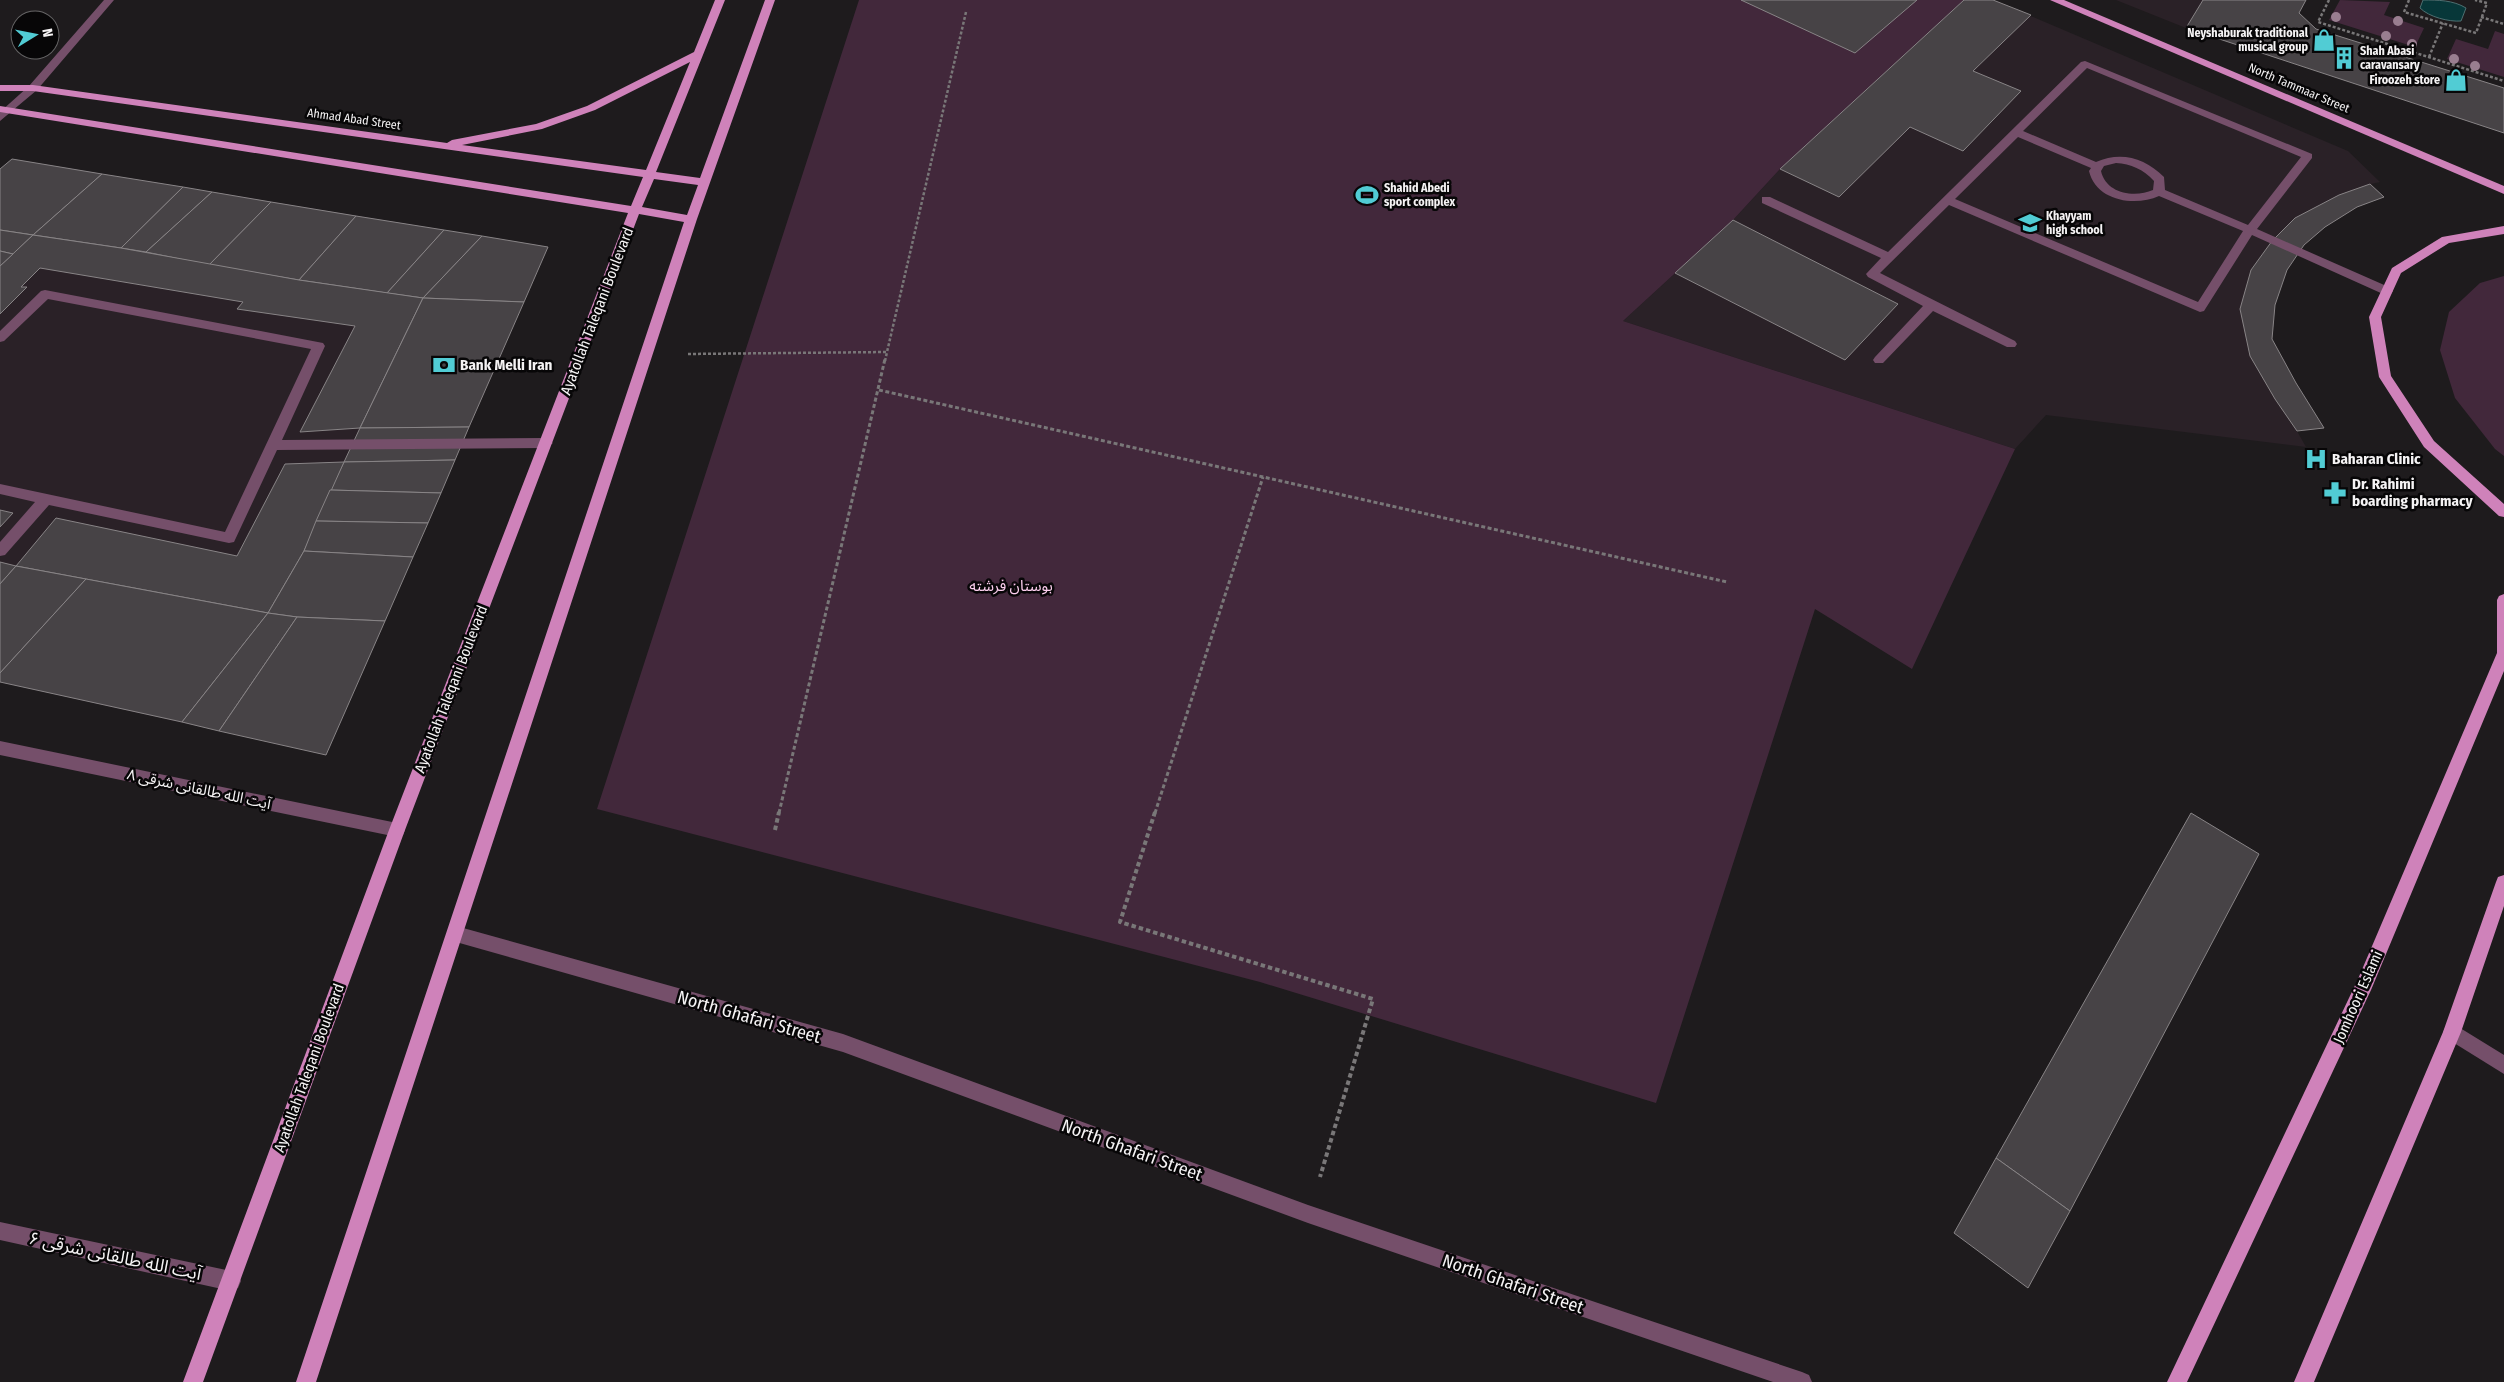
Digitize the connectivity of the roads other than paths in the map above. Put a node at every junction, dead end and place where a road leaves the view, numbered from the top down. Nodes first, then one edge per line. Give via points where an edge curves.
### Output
1 (109, 0) edge
2 (720, 0) edge
3 (770, 0) edge
4 (2055, 0) edge
5 (700, 53) junction
6 (0, 88) edge
7 (33, 88) junction
8 (3, 113) edge
9 (2016, 132) junction
10 (439, 145) junction
11 (2096, 166) junction
12 (651, 173) junction
13 (704, 182) junction
14 (2504, 190) edge
15 (2159, 192) junction
16 (1766, 200) dead end
17 (1947, 200) junction
18 (636, 208) junction
19 (691, 219) junction
20 (2504, 230) edge
21 (2249, 231) junction
22 (1889, 257) junction
23 (2387, 291) junction
24 (1931, 305) junction
25 (0, 338) edge
26 (2011, 344) dead end
27 (1879, 360) dead end
28 (546, 443) junction
29 (273, 445) junction
30 (0, 489) edge
31 (46, 499) junction
32 (2504, 512) edge
33 (0, 551) edge
34 (2504, 600) edge
35 (0, 748) edge
36 (397, 830) junction
37 (2504, 882) edge
38 (456, 934) junction
39 (2452, 1032) junction
40 (2504, 1065) edge
41 (0, 1231) edge
42 (231, 1281) junction
43 (193, 1382) edge
44 (306, 1382) edge
45 (1802, 1382) edge
46 (2177, 1382) edge
47 (2304, 1382) edge

1 - 7 street
2 - 5 main road, Ayatollah Taleqani Boulevard
3 - 13 main road
4 - 14 main road, North Tammaar Street
5 - 10 main road via 582,112 538,127
5 - 12 main road, Ayatollah Taleqani Boulevard
6 - 7 main road, Ahmad Abad Street
7 - 8 street
7 - 10 main road, Ahmad Abad Street
8 - 18 main road
9 - 11 street
9 - 17 street
9 - 21 street via 2085,64 2308,156
10 - 12 main road, Ahmad Abad Street
11 - 15 street via 2114,159 2136,162 2160,180
11 - 15 street via 2093,175 2096,181 2112,193 2145,199
12 - 13 main road, Ahmad Abad Street
12 - 18 main road, Ayatollah Taleqani Boulevard
13 - 19 main road
15 - 21 street
16 - 22 street
17 - 21 street via 2200,308
17 - 22 street
18 - 19 main road
18 - 28 main road, Ayatollah Taleqani Boulevard
19 - 38 main road
20 - 23 main road via 2446,240 2396,271
21 - 23 street
22 - 24 street via 1872,274
23 - 32 main road via 2375,318 2385,377 2429,444
24 - 26 street
24 - 27 street
25 - 29 street via 45,294 319,346
28 - 29 street
28 - 36 main road, Ayatollah Taleqani Boulevard
29 - 31 street via 229,538
30 - 31 street
31 - 33 street
34 - 46 main road, Jomhoori Eslami via 2504,654 2365,984
35 - 36 street, آیت الله طالقانی شرقی ۸
36 - 42 main road, Ayatollah Taleqani Boulevard
37 - 39 main road
38 - 44 main road
38 - 45 street, North Ghafari Street via 843,1043 1308,1214
39 - 40 street
39 - 47 main road
41 - 42 street, آیت الله طالقانی شرقی ۶
42 - 43 main road, Ayatollah Taleqani Boulevard

